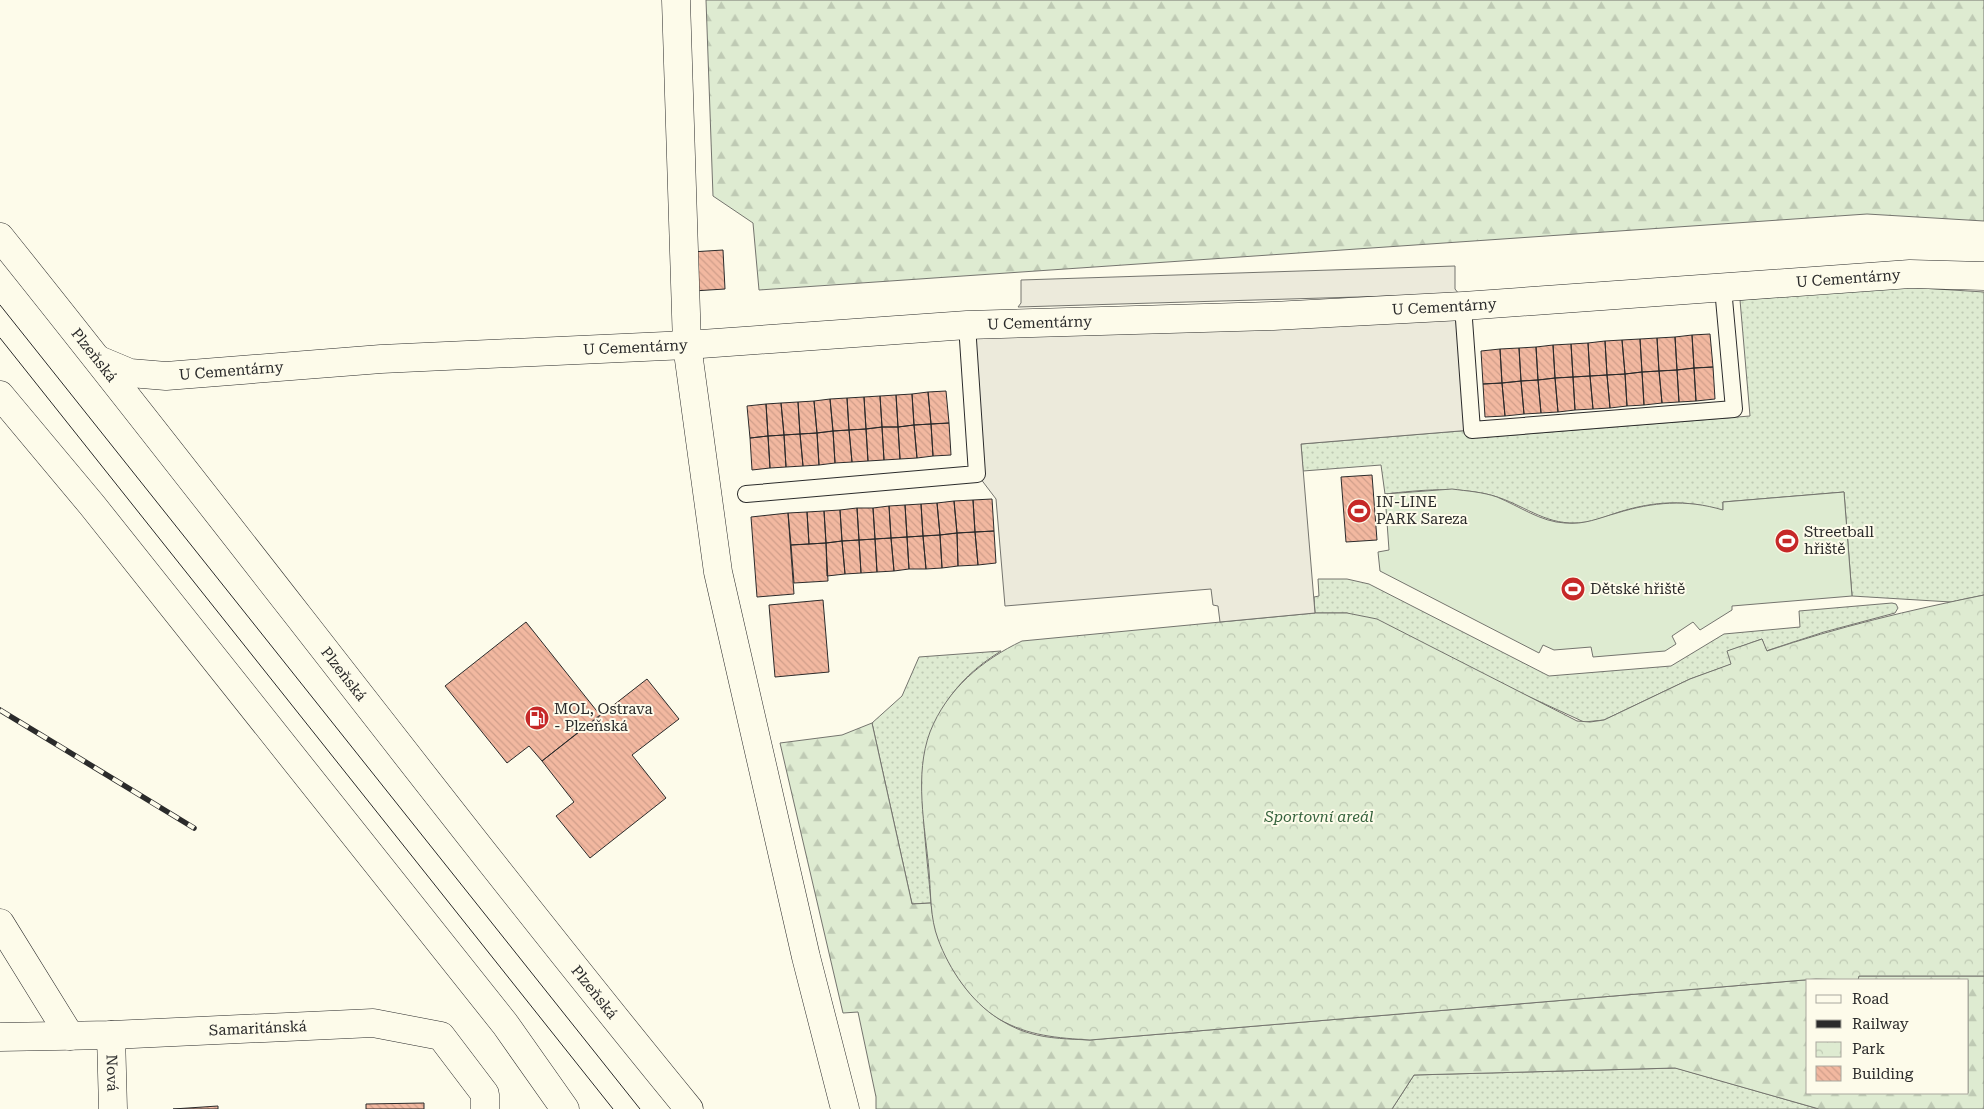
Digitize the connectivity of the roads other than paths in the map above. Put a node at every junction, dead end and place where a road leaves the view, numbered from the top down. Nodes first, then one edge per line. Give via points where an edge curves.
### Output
1 (676, 0) edge
2 (0, 237) edge
3 (1984, 276) edge
4 (1723, 288) junction
5 (1463, 306) junction
6 (968, 325) junction
7 (687, 345) junction
8 (99, 360) junction
9 (0, 395) edge
10 (746, 494) dead end
11 (0, 923) edge
12 (111, 1035) junction
13 (70, 1036) junction
14 (0, 1037) edge
15 (485, 1102) edge
16 (113, 1109) edge
17 (565, 1109) edge
18 (689, 1109) edge
19 (845, 1109) edge

1 - 7 street
2 - 8 street, Plzeňská
3 - 4 street, U Cementárny via 1910,274
4 - 5 street, U Cementárny
4 - 5 lane via 1734,409 1472,430
5 - 6 street, U Cementárny via 1273,316
6 - 7 street, U Cementárny
6 - 10 lane via 977,474
7 - 8 street, U Cementárny via 381,359 166,376 130,373
7 - 19 street via 718,572 806,957
8 - 18 street, Plzeňská via 597,997
9 - 17 street via 92,505 505,1024
11 - 13 street
12 - 13 street, Samaritánská
12 - 15 street, Samaritánská via 373,1023 441,1036
12 - 16 street, Nová
13 - 14 street, Samaritánská

